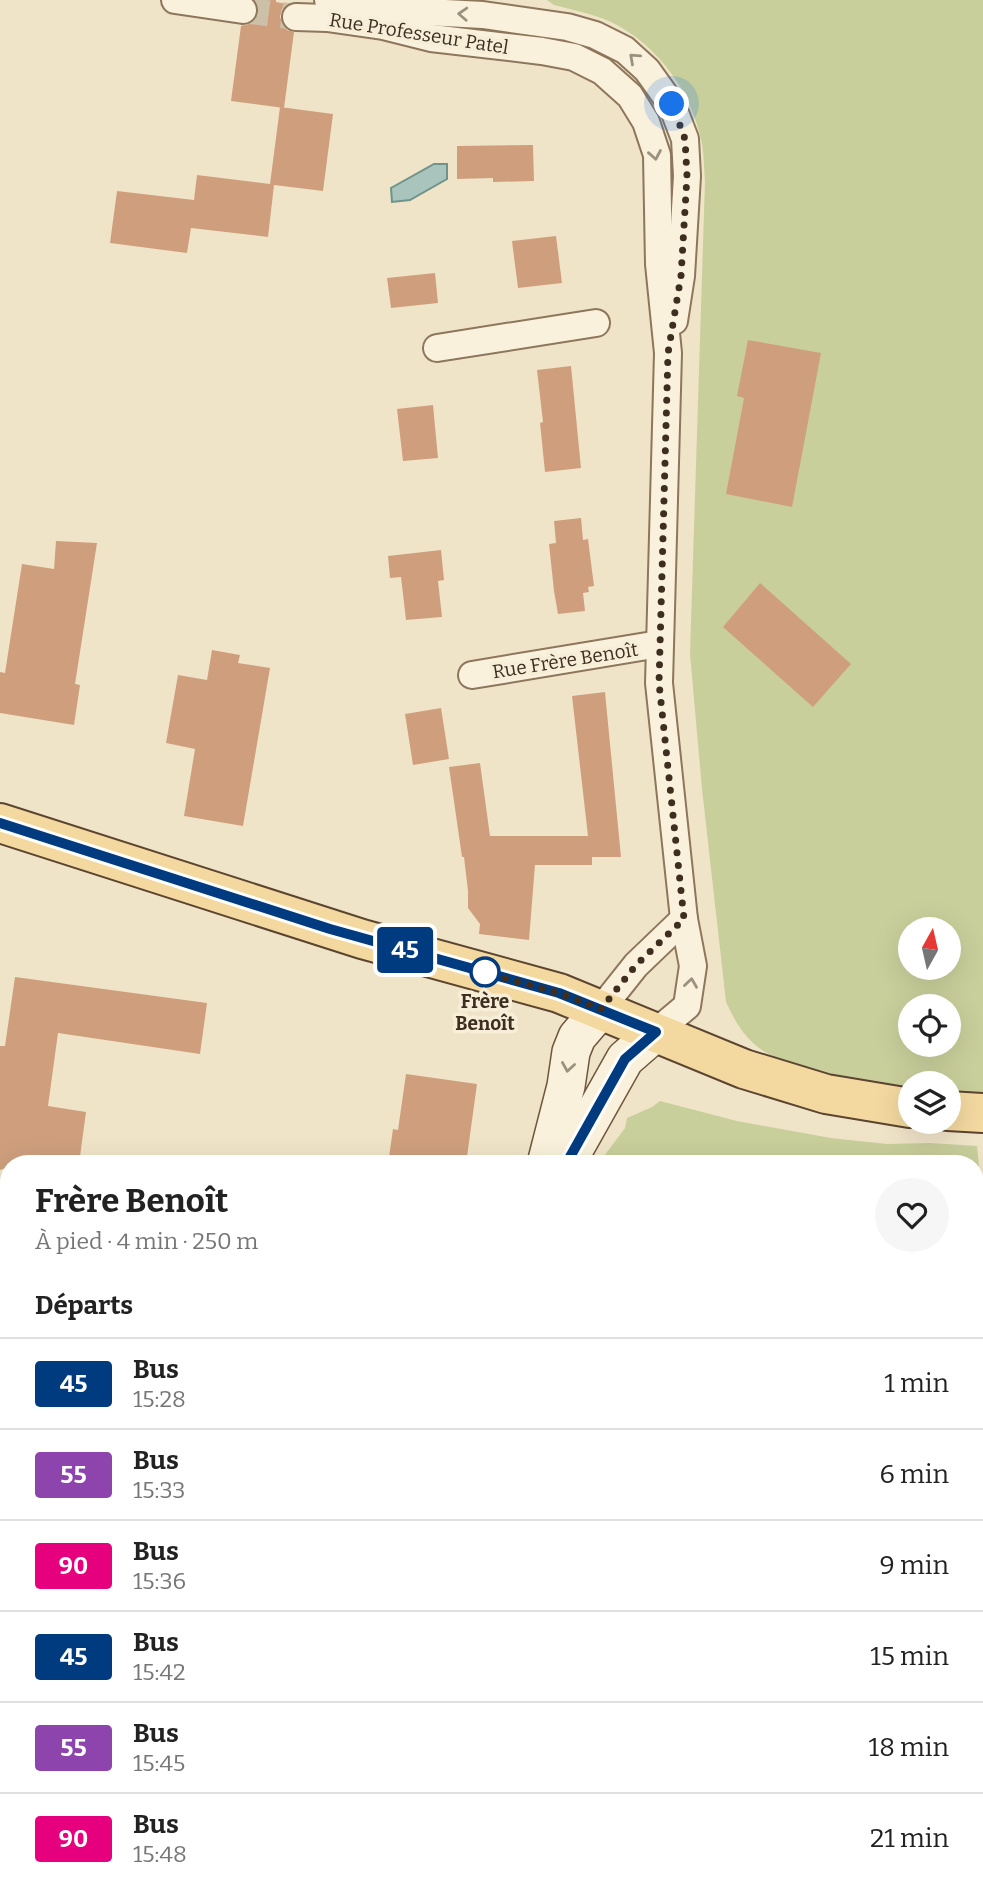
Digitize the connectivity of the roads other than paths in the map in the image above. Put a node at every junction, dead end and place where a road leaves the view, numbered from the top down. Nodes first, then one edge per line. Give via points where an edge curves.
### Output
1 (175, 0) edge
2 (328, 0) edge
3 (243, 10) tunnel mouth
4 (527, 11) edge
5 (296, 17) tunnel mouth
6 (542, 51) junction
7 (596, 323) dead end
8 (437, 348) dead end
9 (668, 353) junction
10 (659, 644) junction
11 (472, 675) dead end
12 (0, 823) edge
13 (684, 919) junction
14 (601, 1009) junction
15 (656, 1032) junction
16 (898, 1106) edge
17 (961, 1112) edge
18 (983, 1113) edge
19 (547, 1155) edge
20 (571, 1155) edge

1 - 3 street
4 -> 2 street, Rue Professeur Patel via 483,16
4 - 6 street
9 -> 4 street, Rue Frère Benoît via 681,276 687,176 685,139 672,104 625,50
5 - 6 street, Rue Professeur Patel
6 -> 9 street, Rue Frère Benoît via 574,57 602,72 630,96 646,122 657,155 659,264
7 - 8 street
9 - 10 street, Rue Frère Benoît
10 - 11 street, Rue Frère Benoît
10 - 13 street, Rue Frère Benoît via 659,683
12 - 14 main road via 330,929
13 - 14 street via 636,965
15 -> 13 street, Rue Frère Benoît via 687,1006 693,966
14 - 15 main road
14 -> 19 street via 576,1037
15 - 16 main road via 744,1069 826,1094
15 - 20 street via 625,1059
17 - 18 main road

